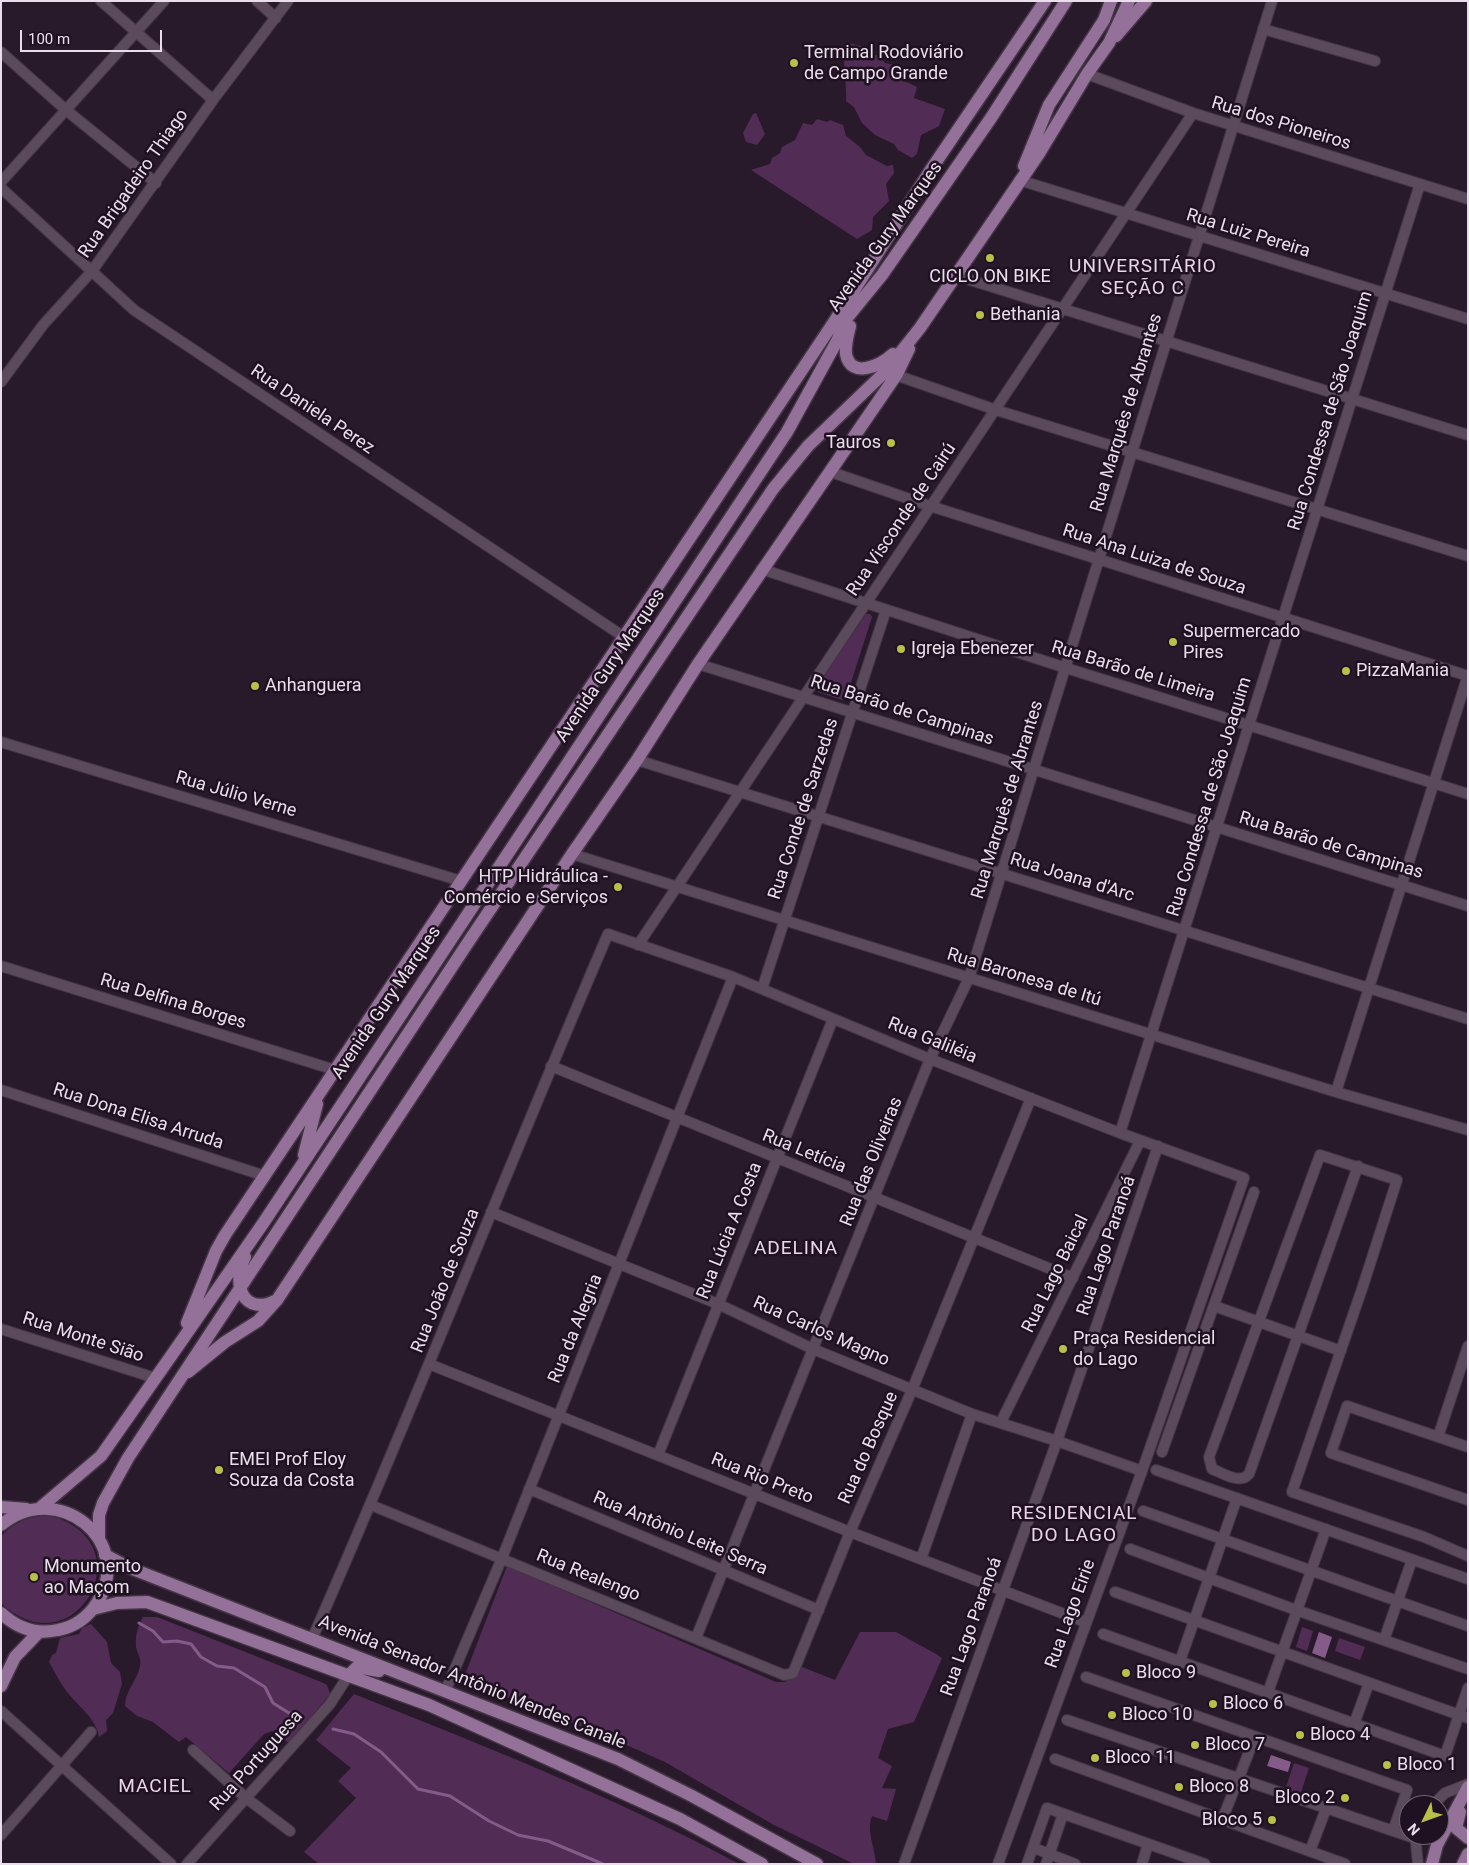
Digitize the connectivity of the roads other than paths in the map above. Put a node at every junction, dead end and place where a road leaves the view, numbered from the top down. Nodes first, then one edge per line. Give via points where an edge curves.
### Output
1 (101, 1) edge
2 (164, 1) edge
3 (257, 1) edge
4 (288, 1) edge
5 (1045, 1) edge
6 (1066, 1) edge
7 (1111, 1) edge
8 (1129, 1) edge
9 (1146, 1) edge
10 (1272, 1) edge
11 (276, 18) junction
12 (1263, 29) junction
13 (137, 32) junction
14 (1109, 43) junction
15 (1, 52) edge
16 (1375, 61) dead end
17 (1087, 74) junction
18 (213, 100) junction
19 (66, 110) junction
20 (1194, 113) junction
21 (1233, 126) junction
22 (1019, 180) junction
23 (1, 182) edge
24 (156, 183) junction
25 (1420, 184) junction
26 (1, 188) edge
27 (1468, 199) edge
28 (1127, 213) junction
29 (894, 229) junction
30 (1199, 236) junction
31 (92, 271) junction
32 (882, 275) junction
33 (954, 275) junction
34 (1385, 294) junction
35 (858, 303) junction
36 (1062, 309) junction
37 (847, 318) junction
38 (1468, 319) edge
39 (832, 325) junction
40 (920, 328) junction
41 (1166, 341) junction
42 (866, 370) junction
43 (891, 373) junction
44 (1, 382) edge
45 (1352, 399) junction
46 (996, 410) junction
47 (1468, 435) edge
48 (1132, 452) junction
49 (831, 472) junction
50 (930, 506) junction
51 (1317, 510) junction
52 (1468, 556) edge
53 (1099, 559) junction
54 (761, 569) junction
55 (865, 603) junction
56 (886, 610) junction
57 (1283, 618) junction
58 (624, 637) junction
59 (698, 664) junction
60 (1066, 668) junction
61 (1468, 675) edge
62 (803, 697) junction
63 (853, 713) junction
64 (1250, 725) junction
65 (1, 742) edge
66 (637, 760) junction
67 (1033, 770) junction
68 (1432, 783) junction
69 (740, 792) junction
70 (1468, 794) edge
71 (819, 816) junction
72 (1217, 828) junction
73 (572, 854) junction
74 (1002, 874) junction
75 (461, 881) junction
76 (1400, 885) junction
77 (677, 886) junction
78 (1468, 906) edge
79 (785, 920) junction
80 (1185, 931) junction
81 (608, 934) joint
82 (638, 945) junction
83 (1, 966) edge
84 (733, 977) junction
85 (969, 978) junction
86 (1370, 988) junction
87 (762, 989) junction
88 (833, 1018) junction
89 (1468, 1019) edge
90 (1152, 1035) junction
91 (930, 1059) junction
92 (551, 1066) junction
93 (335, 1070) junction
94 (1, 1090) edge
95 (1336, 1092) junction
96 (319, 1094) junction
97 (1030, 1098) junction
98 (678, 1118) junction
99 (1468, 1130) edge
100 (1120, 1134) junction
101 (1140, 1141) junction
102 (1158, 1146) junction
103 (777, 1158) junction
104 (302, 1163) junction
105 (1358, 1166) junction
106 (265, 1176) junction
107 (1244, 1178) joint
108 (1254, 1192) dead end
109 (875, 1198) junction
110 (492, 1212) junction
111 (264, 1222) junction
112 (973, 1238) junction
113 (620, 1264) junction
114 (1072, 1278) junction
115 (239, 1289) junction
116 (278, 1300) junction
117 (718, 1304) junction
118 (1214, 1306) junction
119 (1258, 1322) junction
120 (1, 1329) edge
121 (1298, 1337) junction
122 (178, 1346) junction
123 (1468, 1346) edge
124 (813, 1350) junction
125 (1341, 1352) junction
126 (429, 1364) junction
127 (154, 1378) junction
128 (179, 1380) junction
129 (912, 1390) junction
130 (972, 1414) junction
131 (559, 1416) junction
132 (1001, 1422) junction
133 (1438, 1437) junction
134 (1057, 1440) junction
135 (1468, 1447) edge
136 (1162, 1452) dead end
137 (658, 1455) junction
138 (1156, 1470) dead end
139 (1142, 1471) junction
140 (529, 1489) junction
141 (755, 1494) junction
142 (1237, 1498) junction
143 (1468, 1500) edge
144 (371, 1505) junction
145 (1, 1507) edge
146 (41, 1507) junction
147 (28, 1509) junction
148 (1143, 1511) dead end
149 (1, 1525) edge
150 (1326, 1529) junction
151 (850, 1532) junction
152 (99, 1539) junction
153 (1222, 1539) junction
154 (1130, 1549) dead end
155 (106, 1555) junction
156 (1468, 1556) edge
157 (502, 1558) junction
158 (922, 1559) junction
159 (1412, 1560) junction
160 (723, 1570) junction
161 (1311, 1571) junction
162 (1209, 1578) junction
163 (1468, 1579) edge
164 (1003, 1590) junction
165 (1115, 1592) dead end
166 (1398, 1602) junction
167 (93, 1609) junction
168 (819, 1610) junction
169 (1296, 1610) junction
170 (1, 1613) edge
171 (1194, 1621) junction
172 (1085, 1622) junction
173 (1468, 1626) edge
174 (39, 1632) junction
175 (1103, 1634) dead end
176 (696, 1638) junction
177 (312, 1639) junction
178 (1384, 1640) junction
179 (1281, 1652) junction
180 (1180, 1661) junction
181 (1468, 1669) edge
182 (396, 1673) junction
183 (793, 1673) joint
184 (348, 1676) junction
185 (1086, 1677) dead end
186 (1369, 1683) junction
187 (1, 1686) edge
188 (1468, 1688) edge
189 (445, 1692) junction
190 (1268, 1692) junction
191 (429, 1704) junction
192 (1, 1711) edge
193 (1461, 1717) edge
194 (1067, 1720) dead end
195 (1354, 1724) junction
196 (1468, 1724) edge
197 (91, 1732) dead end
198 (1254, 1737) junction
199 (193, 1750) dead end
200 (1055, 1759) dead end
201 (61, 1765) junction
202 (1238, 1778) junction
203 (1468, 1786) edge
204 (1468, 1794) edge
205 (1443, 1795) edge
206 (246, 1798) junction
207 (1326, 1809) junction
208 (1063, 1814) junction
209 (1222, 1820) junction
210 (290, 1831) dead end
211 (1393, 1831) junction
212 (1399, 1833) edge
213 (1, 1835) edge
214 (1468, 1838) edge
215 (1148, 1844) junction
216 (1416, 1845) edge
217 (1034, 1848) junction
218 (1310, 1851) junction
219 (1468, 1854) edge
220 (1047, 1859) edge
221 (171, 1864) edge
222 (187, 1864) edge
223 (762, 1864) edge
224 (817, 1864) edge
225 (904, 1864) edge
226 (998, 1864) edge
227 (1027, 1864) edge
228 (1075, 1864) edge
229 (1142, 1864) edge
230 (1205, 1864) edge
231 (1345, 1864) edge
232 (1418, 1864) edge
233 (1432, 1864) edge
234 (1463, 1864) edge

1 - 13 street
2 - 13 street
3 - 11 street
4 - 11 street, Rua Brigadeiro Thiago
5 - 29 main road, Avenida Gury Marques
6 - 32 main road, Avenida Gury Marques via 991,118
7 - 22 main road via 1104,20 1048,105
8 - 14 main road, Avenida Gury Marques
9 - 14 main road, Avenida Gury Marques
10 - 12 street, Rua Marquês de Abrantes
11 - 18 street, Rua Brigadeiro Thiago
12 - 16 street
12 - 21 street, Rua Marquês de Abrantes
13 - 18 street
13 - 19 street
14 - 17 main road, Avenida Gury Marques
15 - 19 street
17 - 20 street, Rua dos Pioneiros
17 - 22 main road, Avenida Gury Marques via 1040,152
18 - 24 street, Rua Brigadeiro Thiago
19 - 23 street
19 - 24 street
20 - 21 street, Rua dos Pioneiros
20 - 28 street, Rua Visconde de Cairú
21 - 25 street, Rua dos Pioneiros
21 - 30 street, Rua Marquês de Abrantes
22 - 28 street, Rua Luiz Pereira
22 - 33 main road, Avenida Gury Marques
24 - 31 street, Rua Brigadeiro Thiago
25 - 27 street, Rua dos Pioneiros
25 - 34 street, Rua Condessa de São Joaquim
26 - 31 street, Rua Daniela Perez
28 - 30 street, Rua Luiz Pereira
28 - 36 street, Rua Visconde de Cairú
29 - 32 main road
29 - 39 main road, Avenida Gury Marques
30 - 34 street, Rua Luiz Pereira
30 - 41 street, Rua Marquês de Abrantes
31 - 44 street, Rua Brigadeiro Thiago via 43,325
31 - 58 street, Rua Daniela Perez via 134,310
32 - 35 main road, Avenida Gury Marques
33 - 36 street
33 - 40 main road, Avenida Gury Marques
34 - 38 street, Rua Luiz Pereira
34 - 45 street, Rua Condessa de São Joaquim
35 - 37 main road, Avenida Gury Marques
35 - 42 main road via 846,344 847,355 851,364
36 - 41 street
36 - 46 street, Rua Visconde de Cairú
37 - 39 main road
37 - 104 main road, Avenida Gury Marques via 787,432
39 - 58 main road, Avenida Gury Marques
40 - 42 main road via 887,360
40 - 43 main road, Avenida Gury Marques
41 - 45 street
41 - 48 street, Rua Marquês de Abrantes
42 - 43 street
43 - 46 street
43 - 49 main road, Avenida Gury Marques
43 - 115 main road, Avenida Gury Marques via 808,446 773,489
45 - 47 street
45 - 51 street, Rua Condessa de São Joaquim
46 - 48 street
46 - 50 street, Rua Visconde de Cairú
48 - 51 street
48 - 53 street, Rua Marquês de Abrantes
49 - 50 street, Rua Ana Luiza de Souza
49 - 54 main road, Avenida Gury Marques
50 - 53 street, Rua Ana Luiza de Souza
50 - 55 street, Rua Visconde de Cairú
51 - 52 street
51 - 57 street, Rua Condessa de São Joaquim
53 - 57 street, Rua Ana Luiza de Souza
53 - 60 street, Rua Marquês de Abrantes
54 - 55 street, Rua Barão de Limeira
54 - 59 main road, Avenida Gury Marques
55 - 56 street, Rua Barão de Limeira
55 - 62 street, Rua Visconde de Cairú
56 - 60 street, Rua Barão de Limeira
56 - 63 street, Rua Conde de Sarzedas
57 - 61 street, Rua Ana Luiza de Souza
57 - 64 street, Rua Condessa de São Joaquim
58 - 75 main road, Avenida Gury Marques
59 - 62 street, Rua Barão de Campinas
59 - 66 main road, Avenida Gury Marques
60 - 64 street, Rua Barão de Limeira
60 - 67 street, Rua Marquês de Abrantes
61 - 68 street
62 - 63 street, Rua Barão de Campinas
62 - 69 street, Rua Visconde de Cairú
63 - 67 street, Rua Barão de Campinas
63 - 71 street, Rua Conde de Sarzedas
64 - 68 street, Rua Barão de Limeira
64 - 72 street, Rua Condessa de São Joaquim
65 - 75 street, Rua Júlio Verne
66 - 69 street, Rua Joana d'Arc
66 - 73 main road, Avenida Gury Marques
67 - 72 street, Rua Barão de Campinas
67 - 74 street, Rua Marquês de Abrantes
68 - 70 street, Rua Barão de Limeira
68 - 76 street
69 - 71 street, Rua Joana d'Arc
69 - 77 street, Rua Visconde de Cairú
71 - 74 street, Rua Joana d'Arc
71 - 79 street, Rua Conde de Sarzedas
72 - 76 street, Rua Barão de Campinas
72 - 80 street, Rua Condessa de São Joaquim
73 - 77 street, Rua Baronesa de Itú
73 - 116 main road, Avenida Gury Marques
74 - 80 street, Rua Joana d'Arc
74 - 85 street, Rua Marquês de Abrantes
75 - 93 main road, Avenida Gury Marques
76 - 78 street, Rua Barão de Campinas
76 - 86 street
77 - 79 street, Rua Baronesa de Itú
77 - 82 street, Rua Visconde de Cairú
79 - 85 street, Rua Baronesa de Itú
79 - 87 street, Rua Conde de Sarzedas
80 - 86 street, Rua Joana d'Arc
80 - 90 street, Rua Condessa de São Joaquim
81 - 82 street, Rua Galiléia
81 - 92 street, Rua João de Souza
82 - 84 street, Rua Galiléia
83 - 93 street, Rua Delfina Borges
84 - 87 street, Rua Galiléia
84 - 98 street, Rua da Alegria
85 - 90 street, Rua Baronesa de Itú
85 - 91 street, Rua Marquês de Abrantes
86 - 89 street, Rua Joana d'Arc
86 - 95 street
87 - 88 street, Rua Galiléia
88 - 91 street, Rua Galiléia
88 - 103 street, Rua Lúcia A Costa
90 - 95 street, Rua Baronesa de Itú
90 - 100 street, Rua Condessa de São Joaquim
91 - 97 street, Rua Galiléia
91 - 109 street, Rua das Oliveiras
92 - 98 street, Rua Letícia
92 - 110 street, Rua João de Souza
93 - 96 main road, Avenida Gury Marques
94 - 106 street, Rua Dona Elisa Arruda
95 - 99 street, Rua Baronesa de Itú
96 - 104 main road
96 - 106 main road, Avenida Gury Marques
97 - 100 street, Rua Galiléia
97 - 112 street, Rua do Bosque
98 - 103 street, Rua Letícia
98 - 113 street, Rua da Alegria
100 - 101 street, Rua Galiléia
101 - 102 street, Rua Galiléia
101 - 114 street, Rua Lago Baical
102 - 107 street, Rua Galiléia
102 - 134 street, Rua Lago Paranoá
103 - 109 street, Rua Letícia
103 - 117 street, Rua Lúcia A Costa
104 - 111 main road, Avenida Gury Marques
105 - 119 street via 1320,1155
105 - 121 street
105 - 125 street via 1397,1180
106 - 122 main road, Avenida Gury Marques via 216,1251
107 - 139 street, Rua Lago Eirie
108 - 118 street
109 - 112 street, Rua Letícia
109 - 124 street, Rua das Oliveiras
110 - 113 street, Rua Carlos Magno
110 - 126 street, Rua João de Souza
111 - 115 main road via 239,1270
111 - 122 main road, Avenida Gury Marques
112 - 114 street, Rua Letícia
112 - 129 street, Rua do Bosque
113 - 117 street, Rua Carlos Magno
113 - 131 street, Rua da Alegria
114 - 132 street, Rua Lago Baical
115 - 116 main road via 245,1298 258,1304
115 - 128 main road, Avenida Gury Marques
116 - 128 main road, Avenida Gury Marques via 258,1321 225,1342
117 - 124 street, Rua Carlos Magno
117 - 137 street, Rua Lúcia A Costa
118 - 119 street
118 - 136 street
119 - 121 street
119 - 121 street via 1209,1457 1212,1469 1238,1479 1250,1474
120 - 127 street, Rua Monte Sião
121 - 125 street
122 - 127 main road, Avenida Gury Marques
123 - 133 street
124 - 129 street, Rua Carlos Magno
124 - 141 street, Rua das Oliveiras
125 - 156 street via 1292,1492 1424,1537
126 - 131 street, Rua Rio Preto
126 - 144 street, Rua João de Souza
127 - 146 main road, Avenida Gury Marques via 101,1456
128 - 152 main road, Avenida Gury Marques via 106,1497 99,1514
129 - 130 street, Rua Carlos Magno
129 - 151 street, Rua do Bosque
130 - 132 street, Rua Carlos Magno
130 - 158 street
131 - 137 street, Rua Rio Preto
131 - 140 street, Rua da Alegria
132 - 134 street, Rua Carlos Magno
133 - 135 street
133 - 143 street via 1347,1406 1331,1453
134 - 139 street, Rua Carlos Magno
134 - 164 street, Rua Lago Paranoá
137 - 141 street, Rua Rio Preto
138 - 142 street
139 - 172 street, Rua Lago Eirie
140 - 157 street, Rua da Alegria
140 - 160 street, Rua Antônio Leite Serra
141 - 151 street, Rua Rio Preto
141 - 160 street, Rua das Oliveiras
142 - 150 street
142 - 153 street
144 - 157 street, Rua Realengo
144 - 177 street, Rua João de Souza
145 - 147 main road
146 - 147 main road
146 - 152 main road via 75,1515 89,1525
147 - 149 main road
148 - 153 street
150 - 159 street
150 - 161 street
151 - 158 street, Rua Rio Preto
151 - 168 street, Rua do Bosque
152 - 155 main road
153 - 161 street
153 - 162 street
154 - 162 street
155 - 167 main road via 106,1584
155 - 177 main road, Avenida Senador Antônio Mendes Canale via 130,1568
157 - 176 street, Rua Realengo
157 - 189 street, Rua da Alegria
158 - 164 street, Rua Rio Preto
159 - 163 street
159 - 166 street
160 - 168 street, Rua Antônio Leite Serra
160 - 176 street, Rua das Oliveiras
161 - 166 street
161 - 169 street
162 - 169 street
162 - 171 street
164 - 172 street, Rua Rio Preto
164 - 225 street, Rua Lago Paranoá
165 - 171 street
166 - 173 street
166 - 178 street
167 - 174 main road via 75,1625
167 - 184 main road, Avenida Senador Antônio Mendes Canale via 117,1603 147,1602
168 - 183 street, Rua do Bosque
169 - 178 street
169 - 179 street
170 - 174 main road via 24,1628
171 - 179 street
171 - 180 street
172 - 226 street, Rua Lago Eirie
174 - 187 main road via 15,1657
175 - 180 street
176 - 183 street, Rua Realengo via 784,1675
177 - 182 main road, Avenida Senador Antônio Mendes Canale
178 - 181 street
179 - 186 street
179 - 190 street
180 - 190 street
182 - 184 main road via 357,1668
182 - 189 main road, Avenida Senador Antônio Mendes Canale
184 - 191 main road, Avenida Senador Antônio Mendes Canale
184 - 206 street, Rua Portuguesa via 330,1704
185 - 198 street
186 - 193 street
186 - 195 street
188 - 193 street
189 - 191 main road via 438,1704
189 - 224 main road, Avenida Senador Antônio Mendes Canale via 618,1759
190 - 195 street
191 - 223 main road, Avenida Senador Antônio Mendes Canale via 680,1818
192 - 201 street
193 - 195 street via 1445,1756
193 - 196 street
194 - 202 street
197 - 201 street
198 - 202 street
198 - 211 street via 1407,1790
199 - 206 street
200 - 209 street
201 - 213 street
201 - 221 street
202 - 207 street
202 - 209 street
203 - 205 street
203 - 233 main road via 1437,1845
204 - 214 main road via 1456,1828
206 - 210 street
206 - 222 street, Rua Portuguesa
207 - 211 street
207 - 218 street
208 - 215 street
208 - 217 street via 1047,1808
208 - 220 street
209 - 218 street
211 - 212 street
215 - 229 street
215 - 230 street
216 - 232 street
217 - 220 street
217 - 227 street
218 - 231 street
219 - 234 main road
220 - 228 street

